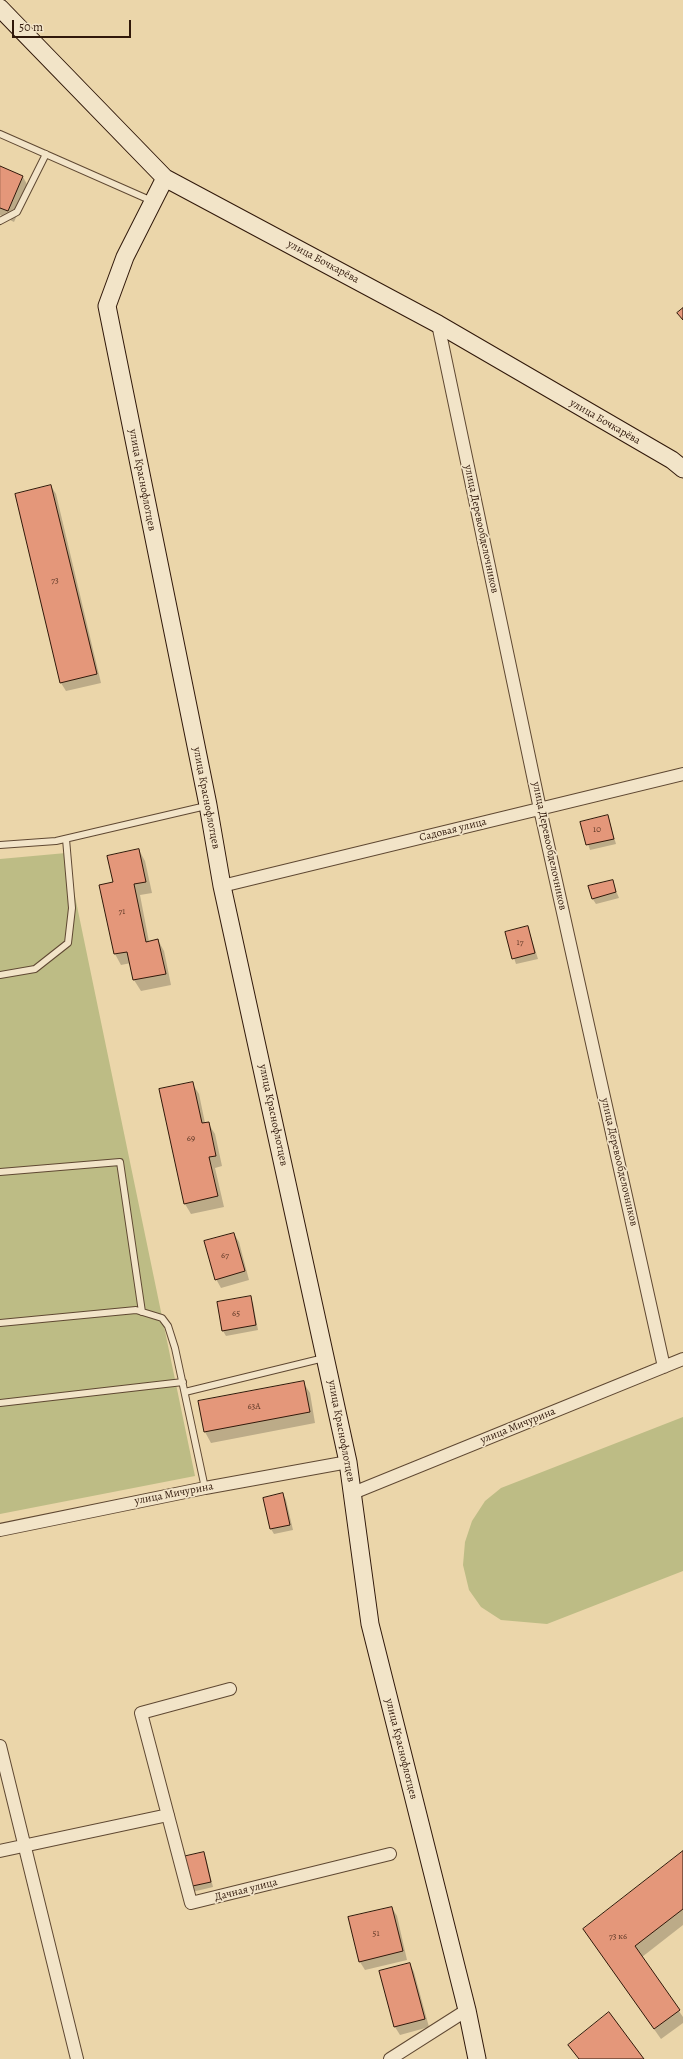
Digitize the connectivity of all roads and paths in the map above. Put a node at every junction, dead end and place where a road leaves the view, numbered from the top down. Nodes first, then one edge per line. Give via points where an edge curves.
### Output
1 (0, 8) edge
2 (0, 134) edge
3 (46, 154) junction
4 (165, 178) junction
5 (152, 201) junction
6 (0, 222) edge
7 (438, 324) junction
8 (683, 469) edge
9 (683, 774) edge
10 (208, 805) junction
11 (540, 809) junction
12 (66, 839) junction
13 (0, 845) edge
14 (222, 886) junction
15 (0, 975) edge
16 (0, 1172) edge
17 (142, 1312) junction
18 (0, 1323) edge
19 (326, 1357) junction
20 (683, 1359) edge
21 (664, 1367) junction
22 (183, 1382) junction
23 (185, 1392) junction
24 (0, 1403) edge
25 (348, 1462) junction
26 (206, 1488) junction
27 (353, 1493) junction
28 (0, 1530) edge
29 (230, 1690) dead end
30 (0, 1746) edge
31 (168, 1815) junction
32 (26, 1846) junction
33 (0, 1851) edge
34 (390, 1854) dead end
35 (467, 2010) junction
36 (77, 2059) edge
37 (390, 2059) edge
38 (477, 2059) edge

1 - 4 street, улица Бочкарёва
2 - 3 lane
3 - 5 lane
3 - 6 lane via 17,212
4 - 5 street, улица Краснофлотцев
4 - 7 street, улица Бочкарёва
5 - 10 street, улица Краснофлотцев via 107,306
7 - 8 street, улица Бочкарёва via 672,460
7 - 11 street, улица Деревообделочников
9 - 11 street, Садовая улица
10 - 12 lane
10 - 14 street, улица Краснофлотцев
11 - 14 street, Садовая улица
11 - 21 street, улица Деревообделочников
12 - 13 lane
12 - 15 lane via 72,908 68,943 35,969
14 - 19 street, улица Краснофлотцев
16 - 17 lane via 120,1162
17 - 18 lane via 136,1310
17 - 22 lane via 162,1318 168,1326
19 - 23 lane
19 - 25 street, улица Краснофлотцев
20 - 21 street, улица Мичурина
21 - 27 street, улица Мичурина
22 - 23 lane
22 - 24 lane
23 - 26 lane
25 - 26 street, улица Мичурина
25 - 27 street, улица Краснофлотцев
26 - 28 street, улица Мичурина
27 - 35 street, улица Краснофлотцев via 370,1624
29 - 31 street, Дачная улица via 141,1713
30 - 32 street
31 - 32 street
31 - 34 street, Дачная улица via 191,1903
32 - 33 street
32 - 36 street
35 - 37 street
35 - 38 street, улица Краснофлотцев

